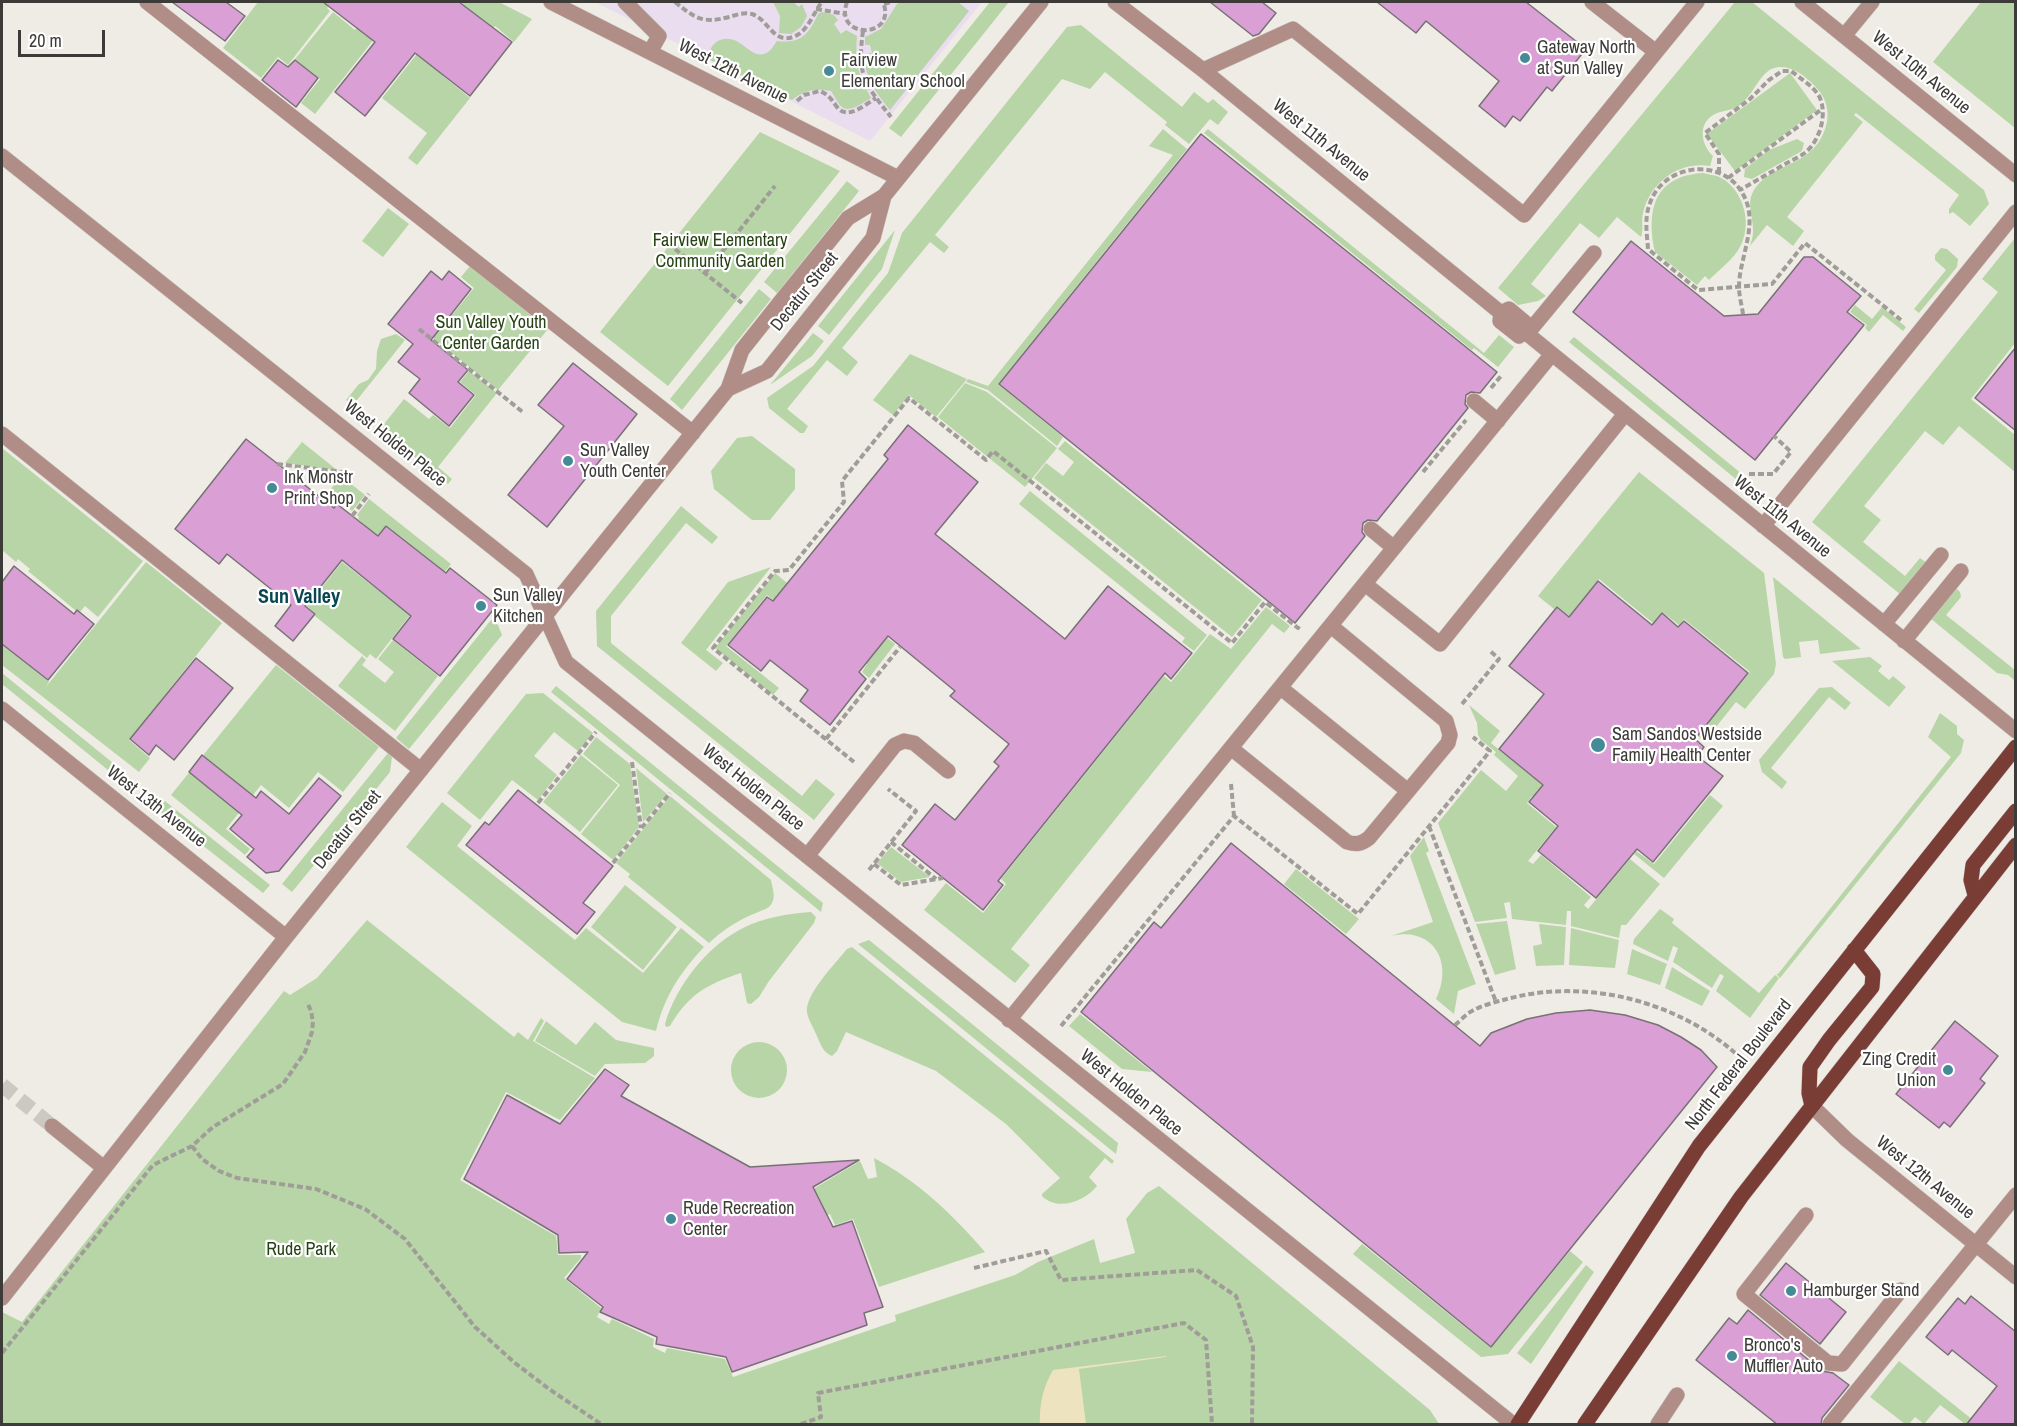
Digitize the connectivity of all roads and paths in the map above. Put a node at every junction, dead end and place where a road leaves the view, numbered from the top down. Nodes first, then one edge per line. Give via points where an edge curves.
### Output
1 (147, 2) edge
2 (551, 2) edge
3 (625, 2) edge
4 (675, 2) edge
5 (822, 2) edge
6 (848, 2) edge
7 (891, 2) edge
8 (1041, 2) edge
9 (1115, 2) edge
10 (1592, 2) edge
11 (1697, 2) edge
12 (1802, 2) edge
13 (1872, 2) edge
14 (884, 3) edge
15 (816, 9) junction
16 (845, 14) junction
17 (863, 31) junction
18 (1844, 36) junction
19 (650, 52) junction
20 (1656, 52) junction
21 (1203, 69) junction
22 (876, 98) junction
23 (793, 104) dead end
24 (1823, 109) junction
25 (891, 117) dead end
26 (2, 156) edge
27 (1719, 172) junction
28 (2016, 175) edge
29 (898, 178) junction
30 (1728, 178) junction
31 (775, 186) dead end
32 (1740, 190) junction
33 (884, 196) junction
34 (2016, 212) edge
35 (675, 249) dead end
36 (1594, 253) dead end
37 (705, 273) junction
38 (1739, 287) junction
39 (742, 303) dead end
40 (1743, 315) dead end
41 (419, 329) dead end
42 (1526, 333) junction
43 (1918, 333) junction
44 (1552, 354) junction
45 (728, 389) junction
46 (1474, 401) dead end
47 (524, 413) dead end
48 (1625, 414) junction
49 (1498, 421) junction
50 (693, 433) junction
51 (2, 434) edge
52 (1774, 436) dead end
53 (277, 464) dead end
54 (342, 472) dead end
55 (1749, 474) dead end
56 (369, 494) dead end
57 (352, 516) dead end
58 (1763, 526) junction
59 (1371, 529) dead end
60 (1394, 548) junction
61 (1941, 555) dead end
62 (1961, 571) dead end
63 (1365, 584) junction
64 (545, 616) junction
65 (1884, 624) junction
66 (1331, 626) junction
67 (1298, 628) dead end
68 (1904, 641) junction
69 (900, 646) dead end
70 (1490, 651) dead end
71 (1281, 688) junction
72 (2, 709) edge
73 (1468, 713) dead end
74 (1474, 730) dead end
75 (2016, 731) edge
76 (596, 732) dead end
77 (826, 739) junction
78 (2016, 747) edge
79 (1231, 748) junction
80 (632, 762) dead end
81 (421, 770) junction
82 (948, 771) dead end
83 (871, 776) junction
84 (1408, 791) junction
85 (670, 793) dead end
86 (538, 803) dead end
87 (2016, 811) edge
88 (1430, 826) junction
89 (641, 828) junction
90 (891, 842) junction
91 (2016, 845) edge
92 (807, 856) junction
93 (613, 863) dead end
94 (874, 864) junction
95 (869, 870) dead end
96 (943, 878) dead end
97 (936, 879) junction
98 (1976, 895) junction
99 (286, 937) junction
100 (1854, 950) junction
101 (307, 1002) dead end
102 (1496, 1002) junction
103 (1010, 1020) junction
104 (1455, 1025) dead end
105 (1061, 1026) dead end
106 (1735, 1053) dead end
107 (1812, 1106) junction
108 (52, 1126) tunnel mouth
109 (192, 1146) junction
110 (104, 1168) junction
111 (2016, 1195) edge
112 (1806, 1215) dead end
113 (1976, 1245) junction
114 (974, 1268) dead end
115 (2016, 1277) edge
116 (1901, 1290) dead end
117 (2, 1298) edge
118 (2, 1353) edge
119 (1677, 1395) dead end
120 (602, 1425) edge
121 (801, 1425) edge
122 (1212, 1425) edge
123 (1252, 1425) edge
124 (1513, 1425) edge
125 (1518, 1425) edge
126 (1585, 1425) edge
127 (1658, 1425) edge
128 (1830, 1425) edge

1 - 50 street
2 - 19 street, West 12th Avenue
3 - 19 street via 659,36
4 - 15 path via 702,20 748,13 757,16 782,38 799,34
5 - 15 path
6 - 16 path
7 - 14 path
8 - 29 street, Decatur Street
9 - 21 street, West 11th Avenue
10 - 20 street
11 - 20 street
12 - 18 street, West 10th Avenue
13 - 18 street
14 - 17 path via 881,23 873,30
15 - 16 path
16 - 17 path via 850,24
17 - 22 path via 862,74
18 - 28 street, West 10th Avenue
19 - 29 street, West 12th Avenue
20 - 21 street via 1524,215 1293,29
21 - 42 street, West 11th Avenue via 1501,313 1509,309 1528,325
22 - 23 path via 853,112 842,112 833,99 820,91 804,95
22 - 25 path
24 - 27 path via 1818,94 1810,86 1791,71 1782,71 1705,133 1719,154
24 - 30 path
24 - 32 path via 1820,129 1806,152
26 - 64 street, West Holden Place via 526,574
27 - 30 path
27 - 38 path via 1703,168 1686,170 1659,187 1646,218 1648,249 1698,290
29 - 33 street, Decatur Street
30 - 32 path
31 - 37 path
32 - 38 path via 1745,197 1749,234
33 - 45 street, Decatur Street via 848,218 742,350
33 - 45 street, Decatur Street via 873,238 844,275 766,371
34 - 43 street
35 - 37 path
36 - 42 street
37 - 39 path
38 - 40 path
38 - 43 path via 1772,284 1805,243
41 - 47 path
42 - 44 street, West 11th Avenue
43 - 58 street
44 - 48 street, West 11th Avenue
44 - 49 street
45 - 50 street, Decatur Street
46 - 49 street
48 - 58 street, West 11th Avenue
48 - 63 street via 1440,644
49 - 60 street
50 - 64 street, Decatur Street
51 - 81 street
52 - 55 path via 1791,452 1773,474
53 - 54 path
56 - 57 path
58 - 65 street, West 11th Avenue
59 - 60 street
60 - 63 street
61 - 65 street
62 - 68 street
63 - 66 street
64 - 81 street, Decatur Street
64 - 92 street, West Holden Place via 566,662
65 - 68 street, West 11th Avenue
66 - 71 street
66 - 84 street via 1446,721 1448,743
67 - 77 path via 1265,602 1232,643 993,451 986,460 909,398 842,481 844,502 789,570 775,571 713,648
68 - 75 street, West 11th Avenue
69 - 77 path
70 - 73 path via 1499,659 1462,705
71 - 79 street
71 - 84 street
72 - 99 street, West 13th Avenue
74 - 88 path via 1473,737 1490,751
76 - 86 path
77 - 83 path
78 - 100 main road, North Federal Boulevard
79 - 84 street via 1347,842 1355,844 1369,838
79 - 103 street
80 - 89 path
81 - 99 street, Decatur Street
82 - 83 street via 914,743 904,741 895,745
83 - 90 path via 916,811
83 - 92 street
85 - 89 path
87 - 98 main road via 1973,865 1971,880
88 - 102 path
88 - 105 path via 1358,914 1234,816
89 - 93 path
90 - 94 path
90 - 97 path
91 - 98 main road
92 - 103 street, West Holden Place
94 - 95 path
94 - 97 path via 901,885
96 - 97 path
98 - 107 main road
99 - 110 street, Decatur Street
100 - 107 main road via 1872,974 1872,987 1810,1067
100 - 125 main road, North Federal Boulevard via 1699,1146
101 - 109 path via 312,1032 305,1052 283,1084 213,1127
102 - 104 path via 1472,1011
102 - 106 path via 1524,994 1577,991 1630,998 1680,1016
103 - 124 street, West Holden Place
107 - 113 street, West 12th Avenue via 1847,1140
107 - 126 main road via 1741,1197
108 - 110 street
109 - 118 path via 153,1165
109 - 120 path via 202,1159 237,1178 316,1190 365,1209 405,1239 475,1327 515,1363
110 - 117 street, Decatur Street
111 - 113 street
112 - 116 street via 1744,1294 1828,1363 1842,1364
113 - 115 street, West 12th Avenue
113 - 128 street
114 - 123 path via 1046,1251 1061,1280 1197,1270 1236,1296 1253,1347
119 - 127 street
121 - 122 path via 821,1417 818,1394 1184,1323 1206,1340

